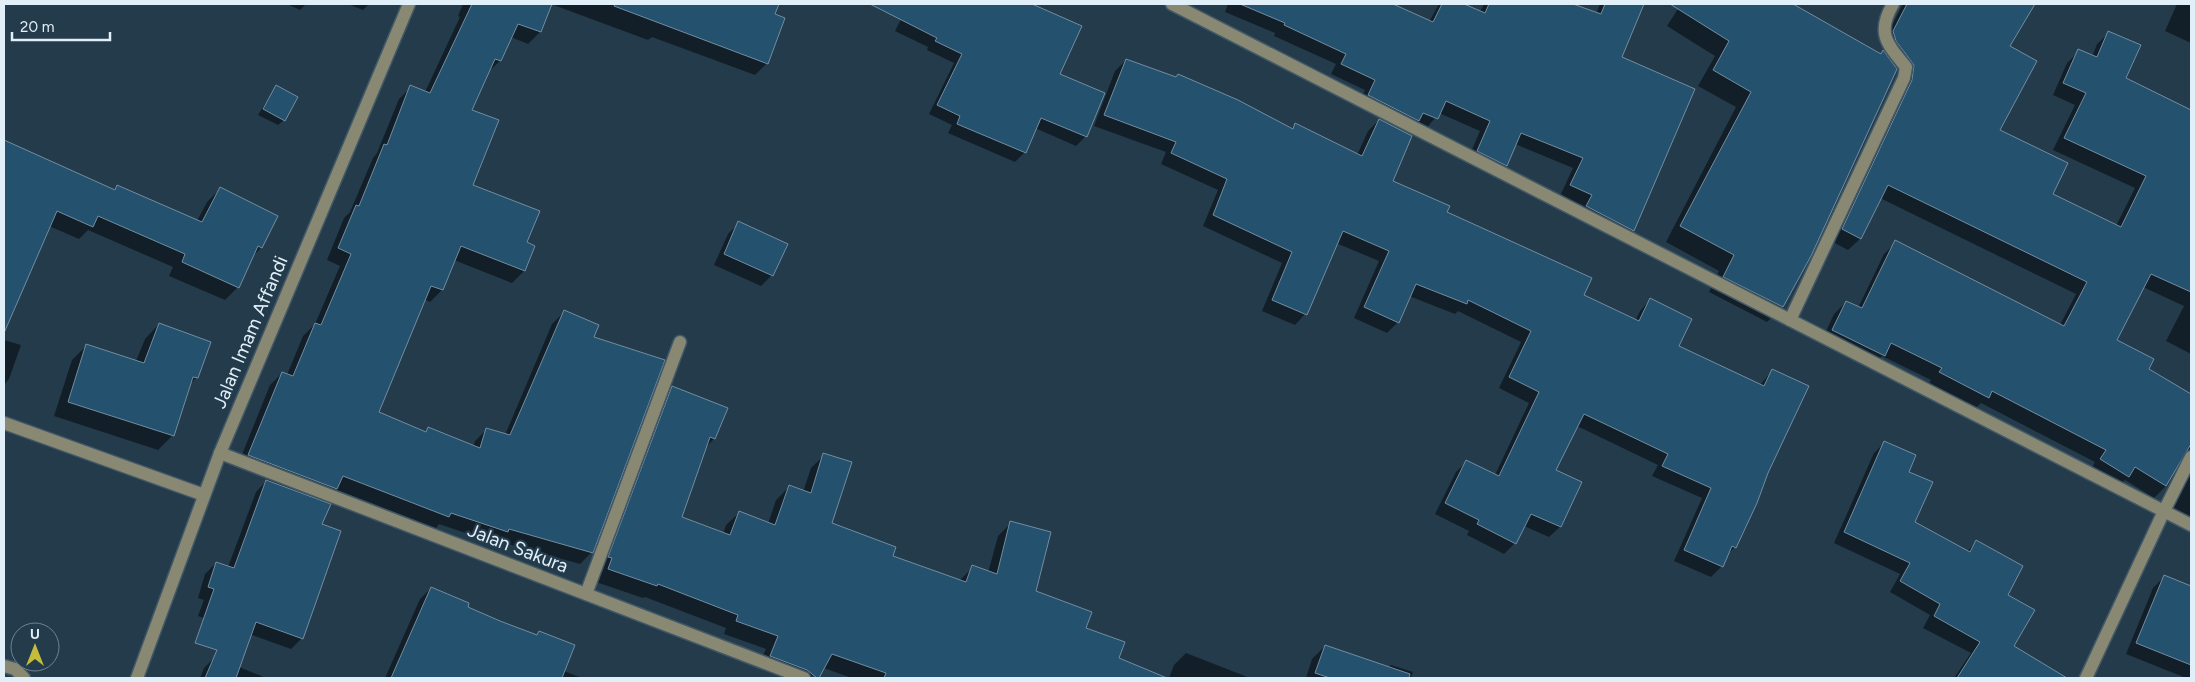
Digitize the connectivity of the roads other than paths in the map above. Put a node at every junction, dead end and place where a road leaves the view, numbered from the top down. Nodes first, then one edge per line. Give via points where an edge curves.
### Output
1 (409, 4) edge
2 (1172, 4) edge
3 (1893, 4) edge
4 (1790, 320) junction
5 (680, 342) dead end
6 (4, 423) edge
7 (220, 453) junction
8 (2191, 458) edge
9 (204, 495) junction
10 (2164, 511) junction
11 (2191, 524) edge
12 (586, 594) junction
13 (4, 666) edge
14 (24, 678) edge
15 (137, 678) edge
16 (804, 678) edge
17 (2086, 678) edge

1 - 7 street, Jalan Imam Affandi
2 - 4 street
3 - 4 street via 1884,24 1885,41 1906,67 1904,78
4 - 10 street
5 - 12 street
6 - 9 street
7 - 9 street, Jalan Imam Affandi
7 - 12 street, Jalan Sakura
8 - 10 street
9 - 15 street, Jalan Imam Affandi
10 - 11 street
10 - 17 street
12 - 16 street, Jalan Sakura
13 - 14 street

